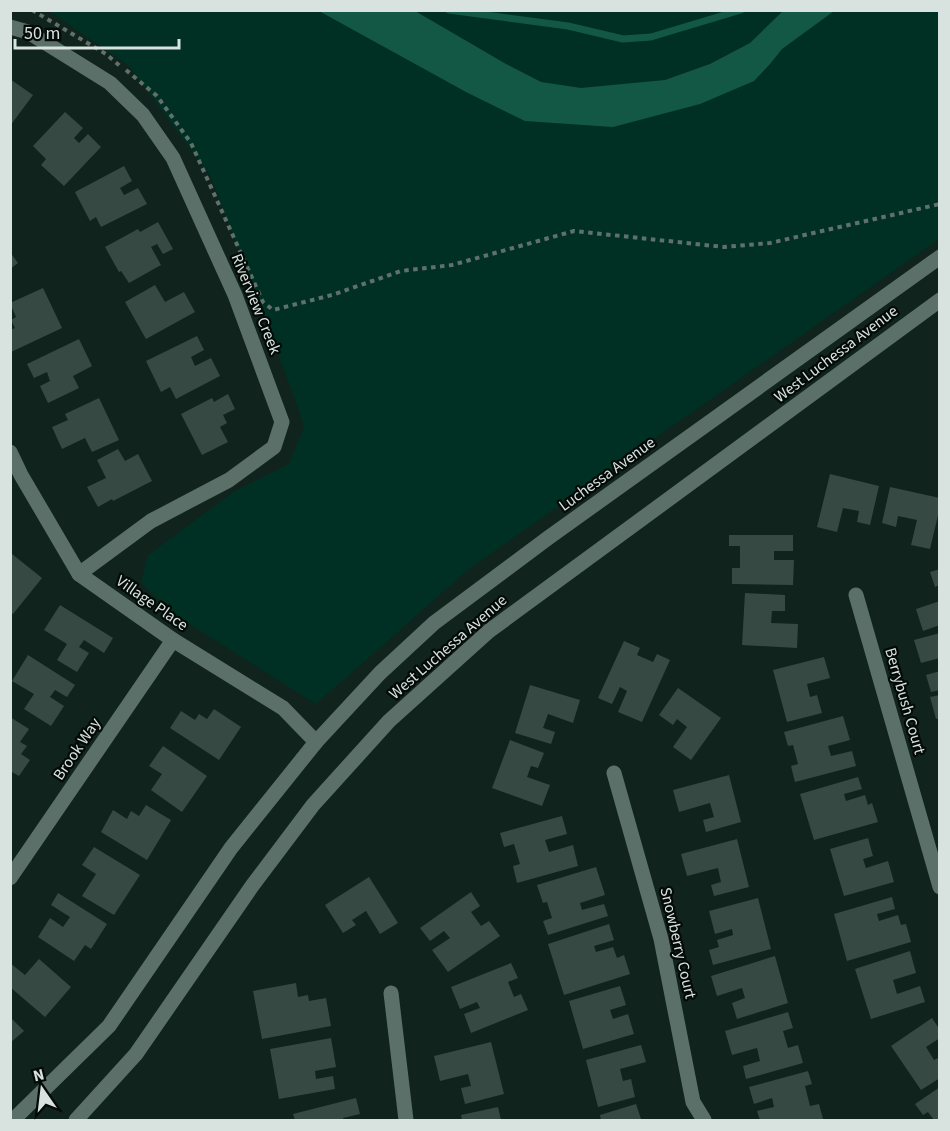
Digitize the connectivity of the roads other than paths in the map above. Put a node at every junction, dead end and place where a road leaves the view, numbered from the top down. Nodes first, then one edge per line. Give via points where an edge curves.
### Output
1 (10, 27) edge
2 (939, 258) edge
3 (939, 300) edge
4 (10, 452) edge
5 (16, 479) edge
6 (79, 574) junction
7 (856, 595) dead end
8 (173, 640) junction
9 (316, 742) junction
10 (614, 773) dead end
11 (10, 878) edge
12 (939, 887) edge
13 (391, 993) dead end
14 (13, 1120) edge
15 (76, 1120) edge
16 (406, 1120) edge
17 (704, 1120) edge

1 - 6 street, Riverview Creek via 28,32 110,83 143,115 173,158 235,295 282,422 274,447 229,480 151,520
2 - 9 street, Luchessa Avenue via 434,623 380,673
3 - 15 street, West Luchessa Avenue via 489,631 389,721 314,805 252,886 136,1054
4 - 5 street, Village Place
5 - 6 street, Village Place
6 - 8 street, Village Place
7 - 12 street, Berrybush Court
8 - 9 street, Village Place via 283,708
8 - 11 street, Brook Way
9 - 14 street via 231,849 109,1026
10 - 17 street, Snowberry Court via 661,939 693,1102
13 - 16 street

